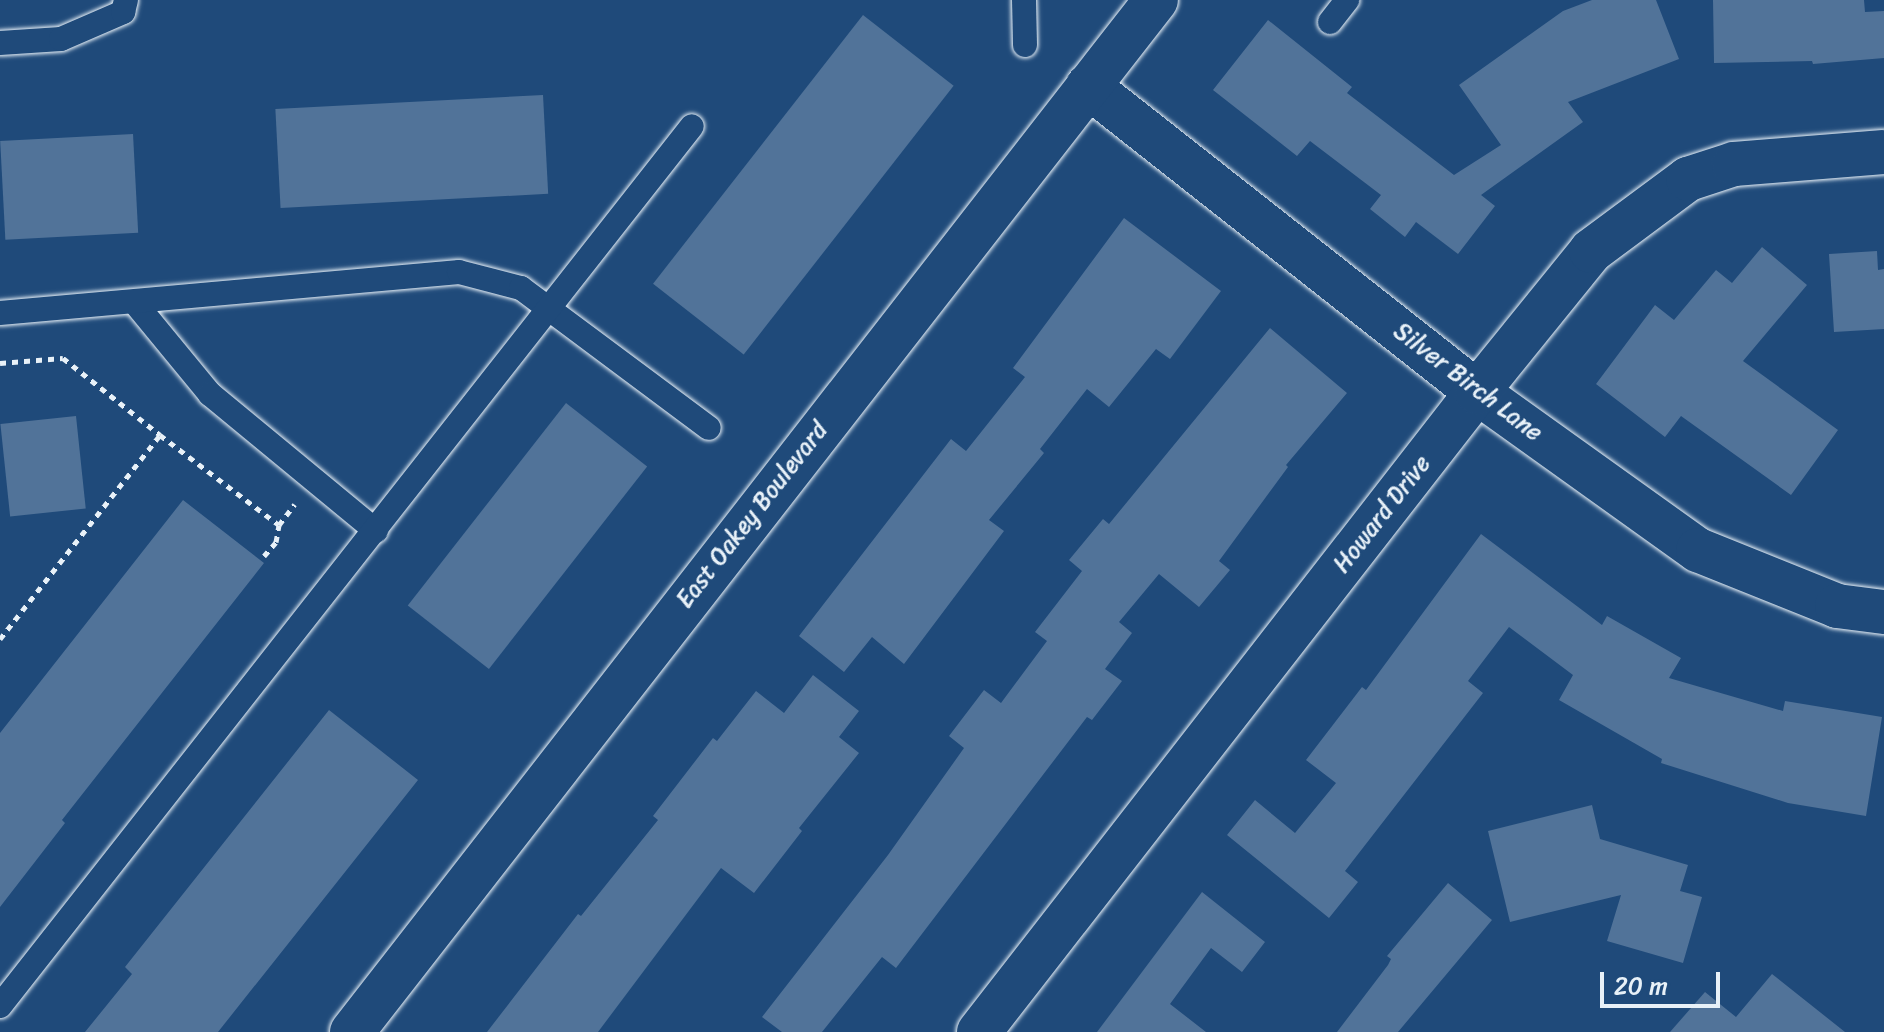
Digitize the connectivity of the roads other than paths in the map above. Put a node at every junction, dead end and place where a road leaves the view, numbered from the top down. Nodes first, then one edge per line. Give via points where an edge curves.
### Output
1 (126, 0) edge
2 (1024, 0) edge
3 (1156, 0) edge
4 (1347, 0) edge
5 (1330, 22) dead end
6 (0, 43) edge
7 (1025, 45) dead end
8 (1088, 86) junction
9 (692, 126) dead end
10 (1884, 152) edge
11 (135, 303) junction
12 (548, 306) junction
13 (0, 313) edge
14 (1477, 392) junction
15 (709, 428) dead end
16 (376, 531) junction
17 (1884, 612) edge
18 (0, 1006) edge
19 (352, 1032) edge
20 (979, 1032) edge

1 - 6 lane via 123,12 61,39
2 - 7 lane
3 - 8 street, East Oakey Boulevard
4 - 5 lane
8 - 14 street, Silver Birch Lane
8 - 19 street, East Oakey Boulevard
9 - 12 lane
10 - 14 street, Howard Drive via 1734,164 1688,179 1591,251
11 - 12 lane via 459,272 521,288
11 - 13 lane
11 - 16 lane via 210,394
12 - 15 lane
12 - 16 lane
14 - 17 street, Silver Birch Lane via 1698,550 1837,606
14 - 20 street, Howard Drive
16 - 18 lane

